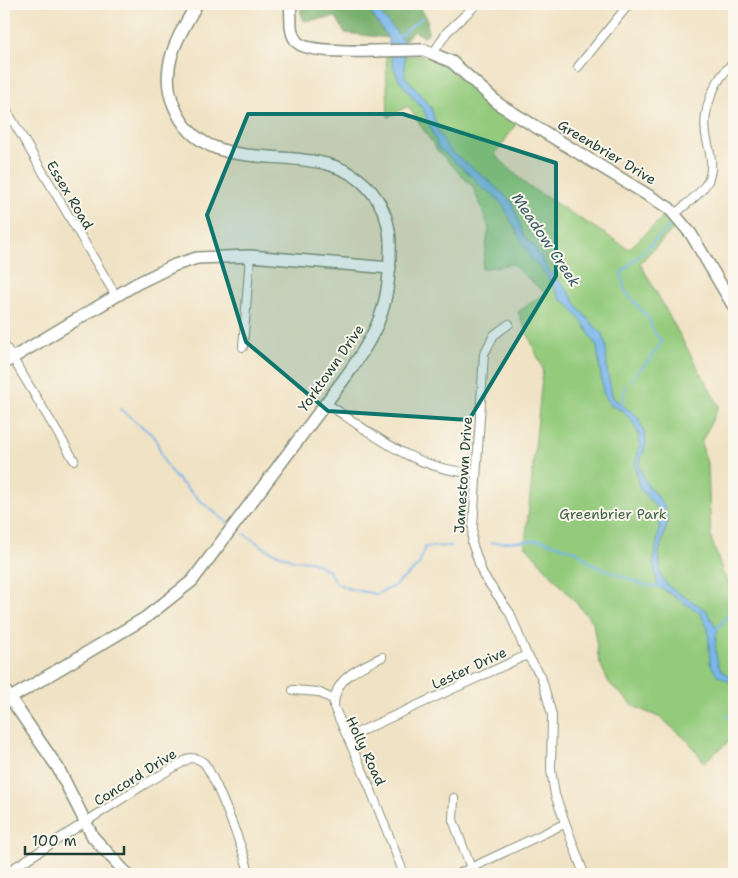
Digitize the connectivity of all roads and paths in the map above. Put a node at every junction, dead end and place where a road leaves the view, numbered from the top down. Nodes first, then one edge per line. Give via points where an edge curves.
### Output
1 (197, 4) edge
2 (290, 4) edge
3 (477, 4) edge
4 (629, 4) edge
5 (434, 52) junction
6 (734, 62) edge
7 (578, 67) dead end
8 (4, 106) edge
9 (675, 214) junction
10 (250, 256) junction
11 (390, 268) junction
12 (116, 296) junction
13 (734, 308) edge
14 (509, 324) dead end
15 (4, 344) edge
16 (243, 347) dead end
17 (8, 360) edge
18 (326, 403) junction
19 (74, 460) dead end
20 (476, 473) junction
21 (527, 655) junction
22 (382, 657) dead end
23 (293, 690) dead end
24 (6, 697) edge
25 (334, 700) junction
26 (348, 737) junction
27 (454, 798) dead end
28 (85, 823) junction
29 (564, 824) junction
30 (471, 868) junction
31 (4, 874) edge
32 (127, 874) edge
33 (249, 874) edge
34 (404, 874) edge
35 (458, 874) edge
36 (584, 874) edge

1 - 11 street, Yorktown Drive via 172,49 169,62 170,92 182,123 200,140 222,150 318,161 355,175 375,195 386,217 391,242
2 - 5 street via 292,30 301,46 323,51
3 - 5 street via 446,32
4 - 7 street
5 - 9 street, Greenbrier Drive via 452,62 500,105 656,198
6 - 9 street via 717,82 708,105 705,125 712,160 708,180 700,192
8 - 12 street, Essex Road
9 - 13 street, Greenbrier Drive via 691,234
10 - 11 street
10 - 12 street via 209,256 186,261 158,272
10 - 16 street
11 - 18 street, Yorktown Drive via 386,301 376,331
12 - 17 street
14 - 20 street, Jamestown Drive via 494,335 484,354
15 - 17 street
17 - 19 street
18 - 20 street via 406,456 440,468
18 - 24 street, Yorktown Drive via 192,581 145,618
20 - 21 street, Jamestown Drive via 471,526 474,554 483,575 510,613
21 - 26 street, Lester Drive
21 - 29 street, Lester Drive via 541,676 552,715 552,784
22 - 25 street via 348,674
23 - 25 street via 318,692
24 - 28 street via 58,768
25 - 26 street, Holly Road via 335,714
26 - 34 street, Holly Road
27 - 30 street via 453,820
28 - 31 street, Concord Drive
28 - 32 street via 103,850
28 - 33 street, Concord Drive via 174,766 195,758 206,766 217,788
29 - 30 street
29 - 36 street, Lester Drive
30 - 35 street

